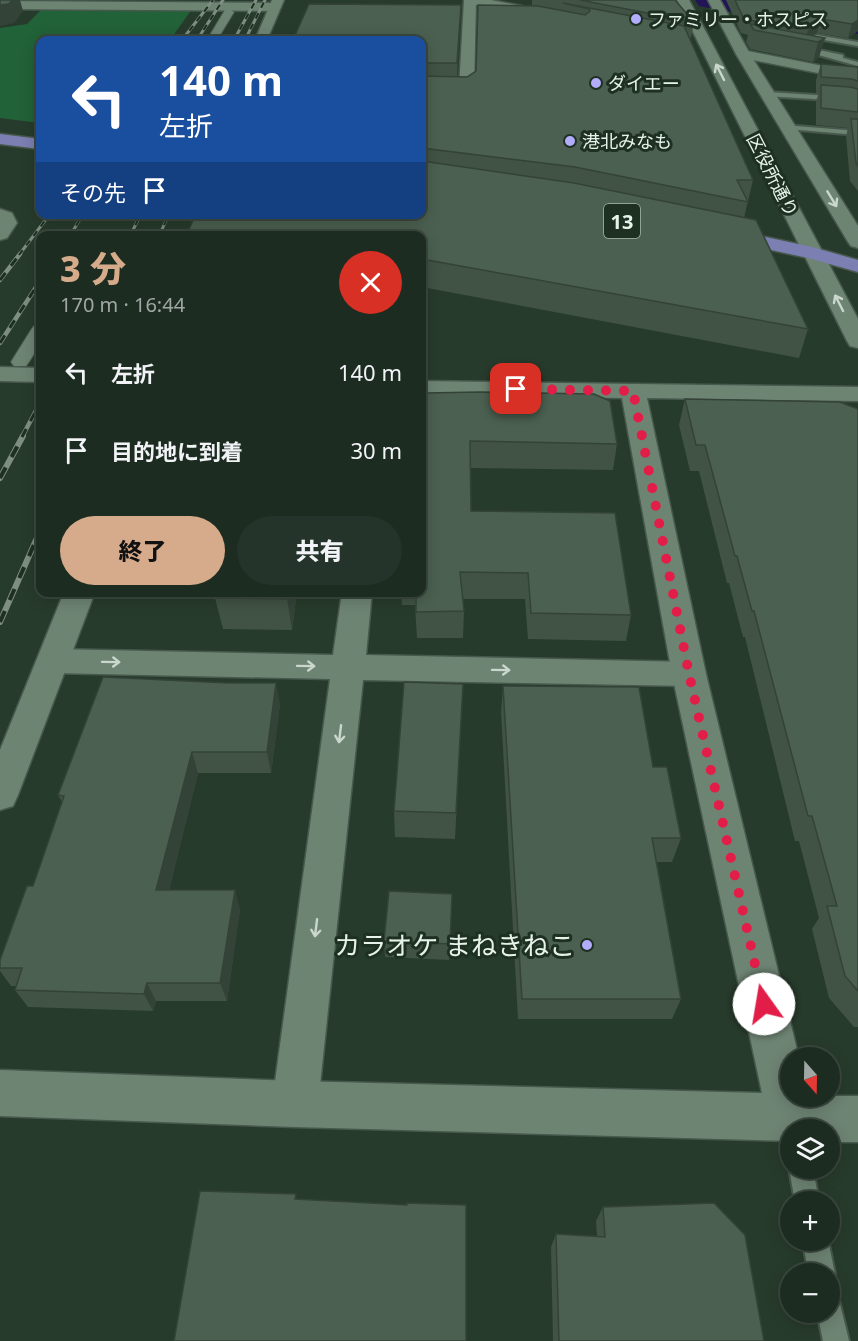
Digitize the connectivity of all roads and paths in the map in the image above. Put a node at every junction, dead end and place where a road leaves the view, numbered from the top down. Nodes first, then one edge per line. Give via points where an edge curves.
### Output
1 (471, 0) edge
2 (276, 4) edge
3 (685, 4) edge
4 (0, 5) edge
5 (235, 5) edge
6 (718, 6) edge
7 (562, 18) edge
8 (215, 36) edge
9 (263, 36) edge
10 (738, 38) junction
11 (686, 42) edge
12 (858, 44) edge
13 (707, 47) junction
14 (858, 64) edge
15 (858, 77) edge
16 (426, 93) edge
17 (768, 94) junction
18 (858, 103) edge
19 (787, 127) junction
20 (0, 128) edge
21 (36, 132) edge
22 (858, 133) edge
23 (0, 139) edge
24 (36, 144) edge
25 (0, 215) edge
26 (0, 234) edge
27 (706, 235) edge
28 (858, 242) edge
29 (816, 259) junction
30 (858, 268) edge
31 (36, 338) edge
32 (858, 341) edge
33 (20, 370) edge
34 (426, 388) edge
35 (0, 390) edge
36 (36, 391) edge
37 (633, 391) junction
38 (858, 394) edge
39 (78, 597) edge
40 (356, 597) edge
41 (53, 661) junction
42 (348, 668) junction
43 (689, 674) junction
44 (0, 795) edge
45 (0, 1093) edge
46 (295, 1104) junction
47 (790, 1119) edge
48 (858, 1119) edge
49 (840, 1120) edge
50 (780, 1123) edge
51 (833, 1323) edge
52 (836, 1341) edge

1 - 7 street
1 - 16 street via 475,22 466,93
2 - 4 street via 21,8
2 - 9 street
3 - 13 street, 区役所通り
5 - 8 street
6 - 10 street, 区役所通り
10 - 13 street
10 - 15 street
10 - 17 street, 区役所通り
11 - 13 street
12 - 14 lane via 817,37 794,44
29 -> 13 street, 区役所通り
17 - 18 lane
17 - 19 street, 区役所通り
19 - 22 lane
19 -> 28 street, 区役所通り
20 - 21 main road
23 - 24 main road
25 - 26 street via 7,223
27 - 29 main road
29 - 30 main road
32 -> 29 street, 区役所通り
31 - 33 street
34 - 37 street
35 - 36 street
37 - 38 street
37 - 43 street
39 - 41 street
40 - 42 street
41 -> 42 street
41 - 44 street
42 -> 43 street
42 -> 46 street
43 - 47 street
45 - 46 street
46 - 50 street
48 - 49 street
51 - 52 lane

